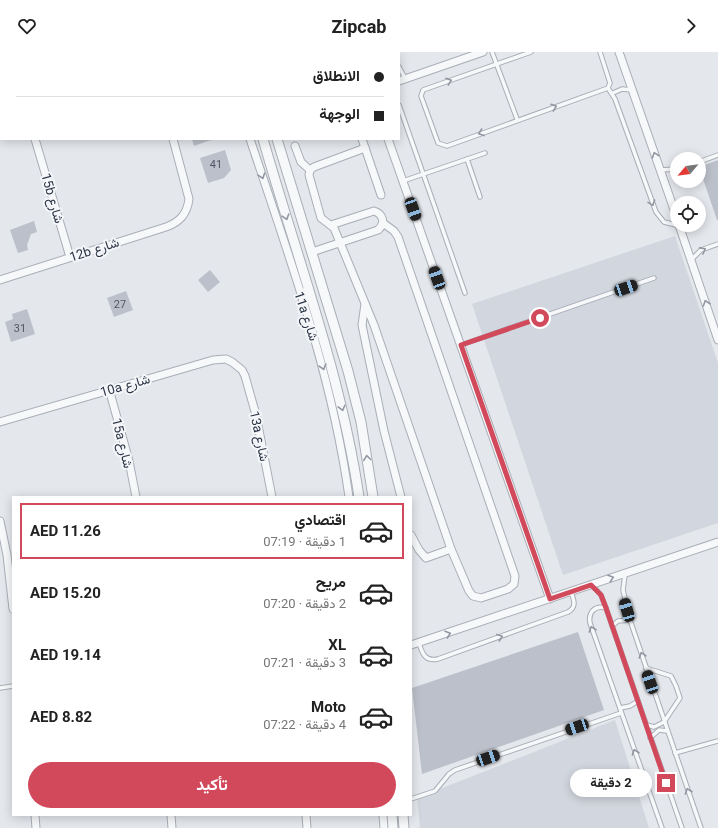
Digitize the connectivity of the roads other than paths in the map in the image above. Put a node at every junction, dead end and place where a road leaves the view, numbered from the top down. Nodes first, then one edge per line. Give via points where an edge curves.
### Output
1 (483, 52) edge
2 (492, 52) edge
3 (531, 52) edge
4 (600, 52) edge
5 (619, 52) edge
6 (497, 64) junction
7 (402, 80) edge
8 (608, 88) junction
9 (632, 90) junction
10 (613, 93) junction
11 (400, 108) edge
12 (517, 119) junction
13 (35, 140) edge
14 (173, 140) edge
15 (250, 140) edge
16 (263, 140) edge
17 (269, 140) edge
18 (277, 140) edge
19 (362, 140) edge
20 (388, 140) edge
21 (295, 146) dead end
22 (365, 148) junction
23 (281, 150) junction
24 (485, 153) dead end
25 (718, 155) edge
26 (467, 159) junction
27 (706, 159) edge
28 (670, 169) edge
29 (310, 170) junction
30 (660, 170) junction
31 (423, 174) junction
32 (273, 176) junction
33 (403, 181) junction
34 (381, 195) dead end
35 (480, 197) dead end
36 (670, 198) edge
37 (383, 223) junction
38 (670, 224) edge
39 (331, 225) junction
40 (682, 232) edge
41 (340, 242) junction
42 (718, 244) edge
43 (312, 252) junction
44 (70, 257) junction
45 (691, 260) junction
46 (654, 278) dead end
47 (0, 280) edge
48 (308, 289) junction
49 (465, 293) dead end
50 (303, 302) junction
51 (365, 304) junction
52 (332, 316) junction
53 (718, 340) edge
54 (461, 345) junction
55 (245, 376) joint
56 (109, 389) junction
57 (0, 422) edge
58 (136, 496) edge
59 (272, 496) edge
60 (349, 496) edge
61 (360, 496) edge
62 (373, 496) edge
63 (401, 496) edge
64 (0, 521) edge
65 (1, 531) edge
66 (412, 537) edge
67 (718, 542) edge
68 (451, 549) junction
69 (626, 573) junction
70 (591, 585) junction
71 (570, 592) junction
72 (550, 599) junction
73 (12, 603) edge
74 (606, 608) junction
75 (630, 620) junction
76 (612, 626) junction
77 (419, 643) junction
78 (412, 645) edge
79 (646, 668) junction
80 (12, 686) edge
81 (0, 688) edge
82 (638, 701) junction
83 (620, 708) junction
84 (621, 713) junction
85 (664, 722) junction
86 (646, 724) junction
87 (667, 731) junction
88 (650, 738) junction
89 (718, 741) edge
90 (675, 754) junction
91 (412, 799) edge
92 (35, 816) edge
93 (171, 816) edge
94 (306, 816) edge
95 (383, 816) edge
96 (392, 816) edge
97 (403, 816) edge
98 (36, 828) edge
99 (172, 828) edge
100 (307, 828) edge
101 (384, 828) edge
102 (393, 828) edge
103 (404, 828) edge
104 (662, 828) edge
105 (682, 828) edge
106 (701, 828) edge

1 - 7 street
2 - 6 lane
3 - 6 lane
4 - 8 lane via 610,82
5 - 9 street
6 - 12 lane
12 -> 6 lane via 447,146 438,143 421,96 423,90
8 - 10 lane
12 -> 8 lane
9 - 10 lane via 622,89
30 -> 9 street
10 -> 38 lane via 656,212 664,222
11 - 31 lane
13 - 44 street, 15b شارع
14 - 44 street, 12b شارع via 188,193 188,207 185,213 174,224
15 -> 50 street, 11a شارع
16 - 32 street, 11a شارع
17 - 23 street via 273,148
18 - 23 street, 11a شارع
19 - 22 street
20 - 33 street
21 - 29 street via 301,162
22 - 29 street
22 - 34 street
23 - 43 street, 11a شارع
24 - 26 lane
25 - 27 lane
26 - 31 lane
26 - 35 lane
28 - 30 lane
29 - 39 street via 309,175 321,218
30 - 36 street
31 - 33 lane
31 - 49 lane
32 -> 48 street, 11a شارع
32 - 52 street via 279,176 285,182 322,303
33 - 54 street
37 - 39 street via 380,214 374,211
37 - 41 street via 378,230
37 - 68 street via 394,230 398,237 515,576 514,584 508,589 481,598 473,596
39 - 41 street
40 - 45 street
41 - 43 street
41 - 51 street
45 -> 42 lane via 701,250
43 - 52 street, 11a شارع
44 - 47 street, 12b شارع
53 -> 45 street
46 - 54 lane
48 - 50 street
48 -> 61 street, 11a شارع via 336,382
50 -> 60 street, 11a شارع via 330,392
51 - 63 street via 362,325
51 - 68 street
62 -> 52 street, 11a شارع via 355,396
54 - 72 street
55 - 56 street, 10a شارع via 232,362 219,359
55 - 59 street, 13a شارع via 256,415
56 - 57 street, 10a شارع
56 - 58 street, 15a شارع
64 - 65 street
65 - 73 street
66 - 68 street via 426,558
67 - 69 street
70 -> 69 street
69 - 75 lane via 623,590
70 - 71 street
70 - 74 lane via 601,595
71 - 72 street
77 -> 71 lane via 425,657 431,660 438,659 568,612 575,603
77 -> 72 street
74 - 76 lane
83 -> 74 lane via 590,623 590,614 593,610
75 - 76 lane via 618,621
79 -> 75 lane
76 - 82 lane
77 - 78 street
79 - 85 lane
79 - 85 lane via 671,676 678,690 680,698
80 - 81 lane
82 - 83 lane
82 - 86 lane
83 - 84 lane
84 - 91 lane via 455,770 435,791
104 -> 84 lane
85 - 86 lane via 652,727
85 - 87 lane
86 - 88 lane
87 - 88 lane via 659,730
87 - 90 lane
88 - 105 lane
89 - 90 lane
106 -> 90 lane
92 - 98 street
93 - 99 street
94 - 100 street
95 - 101 street
96 - 102 street
97 - 103 street

